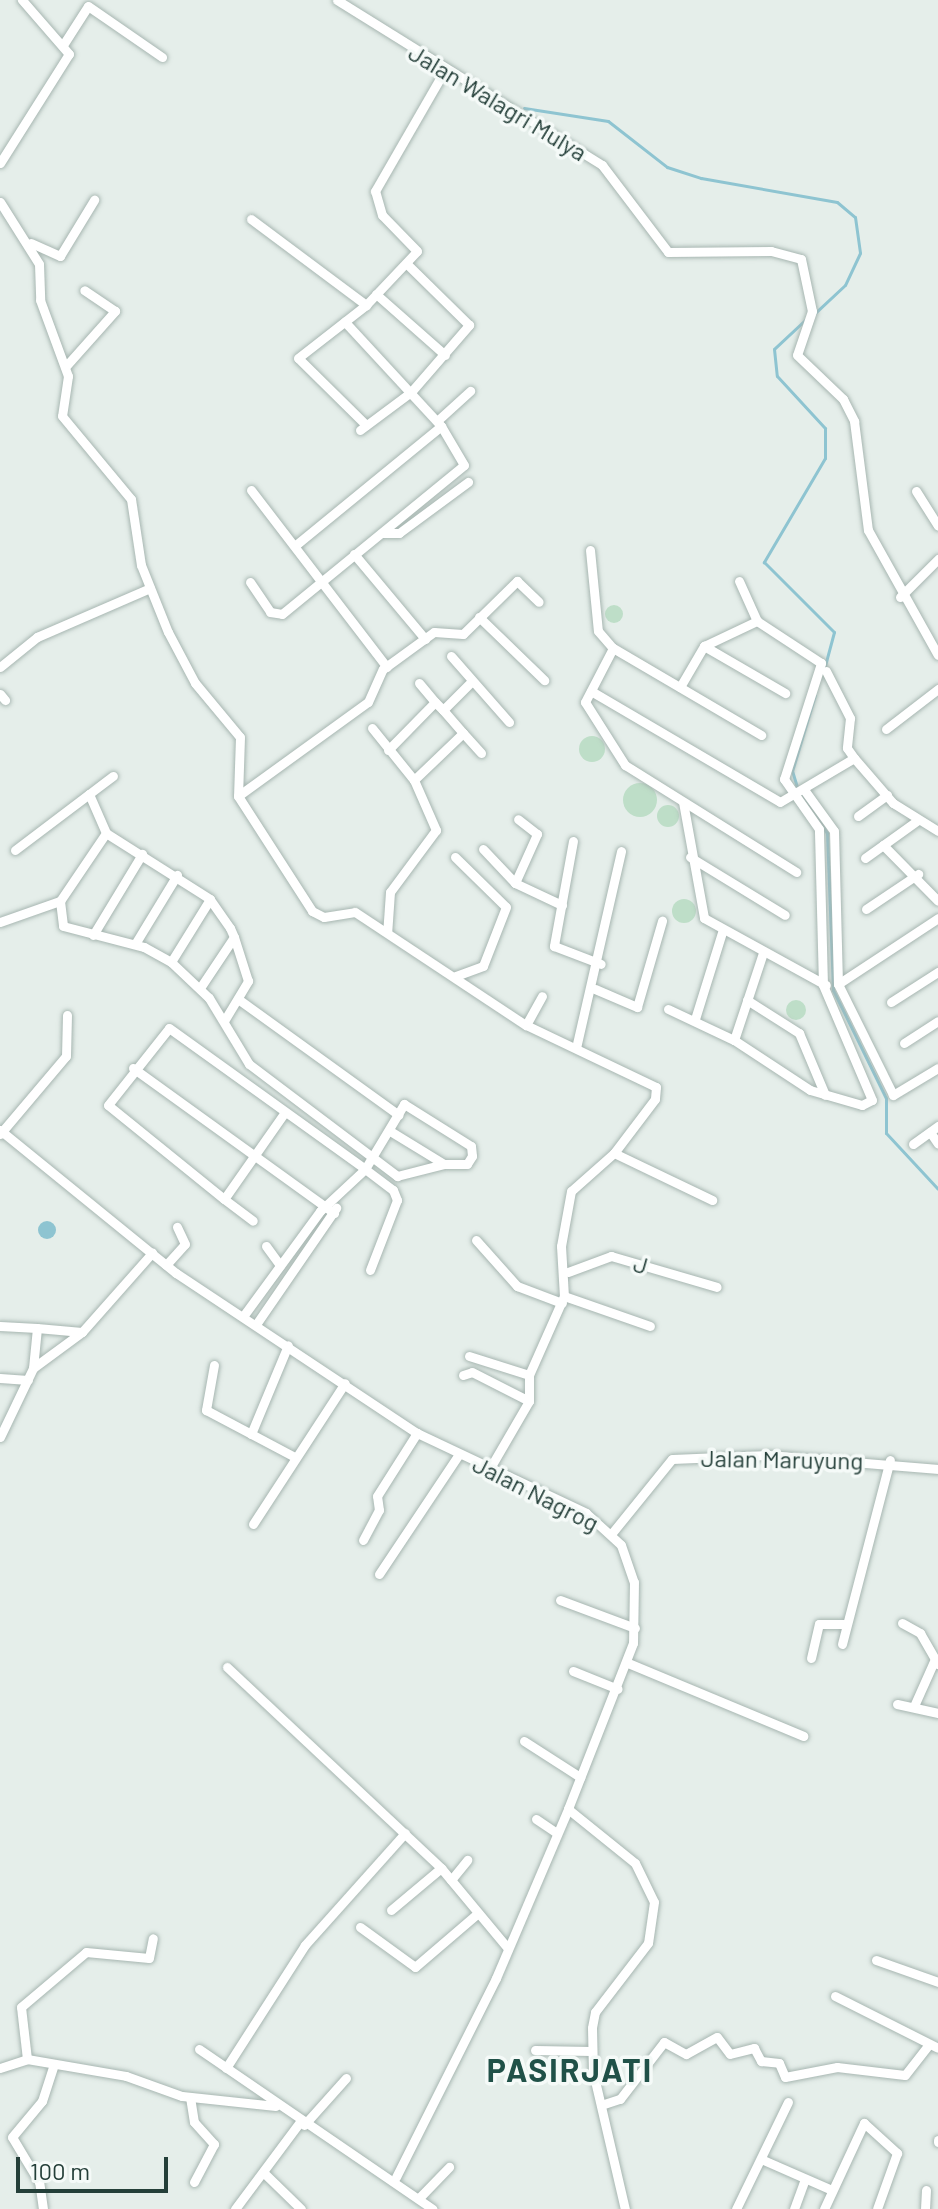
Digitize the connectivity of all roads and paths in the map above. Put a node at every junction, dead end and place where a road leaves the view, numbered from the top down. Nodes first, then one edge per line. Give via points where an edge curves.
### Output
1 (22, 0) edge
2 (337, 0) edge
3 (63, 45) junction
4 (162, 57) dead end
5 (445, 70) junction
6 (0, 163) edge
7 (94, 200) dead end
8 (0, 202) edge
9 (251, 219) dead end
10 (31, 243) junction
11 (407, 264) junction
12 (84, 290) dead end
13 (376, 294) junction
14 (366, 305) junction
15 (345, 322) junction
16 (445, 355) junction
17 (66, 366) junction
18 (470, 391) dead end
19 (411, 392) junction
20 (439, 424) junction
21 (468, 482) dead end
22 (251, 490) dead end
23 (916, 491) dead end
24 (938, 526) edge
25 (382, 533) junction
26 (297, 544) junction
27 (590, 550) dead end
28 (354, 554) junction
29 (938, 559) edge
30 (323, 580) junction
31 (739, 581) dead end
32 (250, 582) dead end
33 (150, 588) junction
34 (900, 597) junction
35 (539, 602) dead end
36 (479, 617) junction
37 (757, 621) junction
38 (425, 639) junction
39 (704, 646) junction
40 (613, 648) junction
41 (938, 655) edge
42 (451, 656) dead end
43 (0, 667) edge
44 (387, 667) junction
45 (824, 667) junction
46 (544, 680) dead end
47 (472, 681) junction
48 (419, 683) dead end
49 (680, 687) junction
50 (938, 689) edge
51 (591, 691) junction
52 (785, 693) dead end
53 (439, 706) junction
54 (509, 722) dead end
55 (372, 728) dead end
56 (886, 729) dead end
57 (463, 733) junction
58 (761, 735) dead end
59 (388, 750) junction
60 (481, 753) dead end
61 (854, 758) junction
62 (113, 776) dead end
63 (414, 780) junction
64 (805, 791) junction
65 (89, 794) junction
66 (887, 795) junction
67 (238, 796) junction
68 (795, 798) junction
69 (683, 802) junction
70 (858, 816) dead end
71 (518, 819) dead end
72 (918, 820) junction
73 (938, 831) edge
74 (106, 833) junction
75 (573, 841) dead end
76 (883, 845) junction
77 (483, 849) dead end
78 (15, 850) dead end
79 (621, 851) dead end
80 (142, 854) junction
81 (455, 857) dead end
82 (690, 857) junction
83 (865, 858) dead end
84 (796, 872) dead end
85 (918, 874) junction
86 (177, 875) junction
87 (515, 883) junction
88 (210, 899) junction
89 (60, 901) junction
90 (938, 901) edge
91 (562, 905) junction
92 (866, 909) dead end
93 (785, 915) dead end
94 (662, 921) dead end
95 (937, 921) edge
96 (0, 922) edge
97 (723, 929) junction
98 (387, 931) junction
99 (93, 935) junction
100 (234, 937) junction
101 (135, 944) junction
102 (763, 953) junction
103 (171, 962) junction
104 (601, 964) junction
105 (938, 972) edge
106 (456, 976) junction
107 (838, 984) junction
108 (823, 985) junction
109 (200, 988) junction
110 (595, 989) junction
111 (542, 996) dead end
112 (238, 999) junction
113 (747, 1000) junction
114 (891, 1002) dead end
115 (668, 1009) dead end
116 (67, 1015) dead end
117 (695, 1019) junction
118 (224, 1021) junction
119 (938, 1021) edge
120 (526, 1025) junction
121 (734, 1040) junction
122 (904, 1043) dead end
123 (576, 1048) junction
124 (133, 1068) junction
125 (938, 1068) edge
126 (825, 1095) junction
127 (285, 1112) junction
128 (399, 1115) junction
129 (934, 1129) edge
130 (390, 1131) junction
131 (1, 1132) edge
132 (913, 1144) dead end
133 (938, 1144) edge
134 (614, 1153) junction
135 (372, 1157) junction
136 (252, 1158) junction
137 (444, 1164) junction
138 (365, 1169) junction
139 (342, 1194) junction
140 (224, 1199) junction
141 (712, 1200) dead end
142 (325, 1206) junction
143 (334, 1213) junction
144 (253, 1221) dead end
145 (177, 1227) dead end
146 (476, 1240) dead end
147 (266, 1246) dead end
148 (152, 1253) junction
149 (166, 1265) junction
150 (280, 1265) junction
151 (370, 1270) dead end
152 (568, 1272) junction
153 (717, 1287) dead end
154 (563, 1299) junction
155 (244, 1315) junction
156 (257, 1323) junction
157 (0, 1326) edge
158 (650, 1326) dead end
159 (37, 1328) junction
160 (82, 1332) junction
161 (288, 1345) junction
162 (469, 1356) dead end
163 (214, 1365) dead end
164 (33, 1368) junction
165 (463, 1375) dead end
166 (529, 1375) junction
167 (0, 1378) edge
168 (28, 1380) junction
169 (345, 1383) junction
170 (529, 1401) junction
171 (3, 1423) edge
172 (417, 1433) junction
173 (251, 1434) junction
174 (0, 1437) edge
175 (459, 1454) junction
176 (293, 1456) junction
177 (890, 1460) junction
178 (490, 1468) junction
179 (938, 1469) edge
180 (253, 1524) dead end
181 (612, 1533) junction
182 (363, 1540) dead end
183 (379, 1574) dead end
184 (560, 1600) dead end
185 (902, 1623) dead end
186 (845, 1624) junction
187 (635, 1628) junction
188 (842, 1644) dead end
189 (811, 1658) dead end
190 (937, 1662) edge
191 (628, 1663) junction
192 (227, 1667) dead end
193 (573, 1671) dead end
194 (618, 1689) junction
195 (897, 1704) dead end
196 (914, 1706) junction
197 (938, 1713) edge
198 (803, 1736) dead end
199 (524, 1741) dead end
200 (580, 1777) junction
201 (568, 1809) junction
202 (536, 1819) dead end
203 (555, 1832) junction
204 (405, 1833) junction
205 (467, 1860) dead end
206 (441, 1868) junction
207 (451, 1880) junction
208 (391, 1910) dead end
209 (478, 1913) junction
210 (360, 1927) dead end
211 (153, 1938) dead end
212 (506, 1946) junction
213 (876, 1960) dead end
214 (938, 1982) edge
215 (835, 1996) dead end
216 (933, 2046) edge
217 (199, 2049) dead end
218 (535, 2050) dead end
219 (591, 2051) junction
220 (27, 2059) junction
221 (0, 2067) edge
222 (53, 2067) junction
223 (226, 2068) junction
224 (346, 2078) dead end
225 (258, 2089) junction
226 (190, 2097) junction
227 (788, 2102) dead end
228 (601, 2105) junction
229 (252, 2106) junction
230 (275, 2106) junction
231 (301, 2124) junction
232 (761, 2159) junction
233 (449, 2167) dead end
234 (263, 2172) junction
235 (396, 2177) junction
236 (805, 2179) junction
237 (194, 2182) dead end
238 (832, 2190) junction
239 (926, 2190) dead end
240 (420, 2197) junction
241 (626, 2208) edge
242 (43, 2209) edge
243 (235, 2209) edge
244 (301, 2209) edge
245 (433, 2209) edge
246 (736, 2209) edge
247 (794, 2209) edge
248 (824, 2209) edge
249 (877, 2209) edge
250 (925, 2209) edge

1 - 3 street
2 - 5 street, Jalan Walagri Mulya
3 - 4 street via 88,6
3 - 6 street via 65,65
5 - 11 street via 375,191 382,215 418,246
5 - 34 street, Jalan Walagri Mulya via 602,165 668,252 771,251 801,259 812,316 798,335 797,355 843,399 854,421 868,530
7 - 10 street via 60,256
8 - 10 street
9 - 14 street
10 - 17 street via 40,300
11 - 13 street
11 - 16 street via 469,325
12 - 17 street via 115,311
13 - 14 street
13 - 16 street
14 - 15 street
15 - 19 street
15 - 19 street via 299,359 363,428
16 - 19 street
17 - 33 street via 62,416 131,499
18 - 20 street
19 - 20 street
20 - 25 street via 464,465
20 - 26 street
21 - 25 street via 399,533
22 - 26 street
23 - 24 street
25 - 28 street
26 - 30 street
27 - 40 street via 598,631
28 - 30 street
28 - 38 street
29 - 34 street
30 - 32 street via 278,615
30 - 44 street
31 - 37 street
33 - 43 street via 37,637
33 - 67 street via 195,683 240,737
34 - 41 street
35 - 36 street via 517,581
36 - 38 street via 463,634 436,631
36 - 46 street
37 - 39 street
37 - 45 street
38 - 44 street
39 - 49 street
39 - 52 street
40 - 49 street
40 - 51 street
42 - 47 street
44 - 67 street via 368,702
45 - 61 street via 850,718 847,748
45 - 68 street via 784,775
47 - 53 street
47 - 54 street
48 - 53 street
49 - 58 street
50 - 56 street
51 - 68 street via 776,800
51 - 69 street via 585,702 625,765
53 - 57 street
53 - 59 street
55 - 59 street
57 - 60 street
57 - 63 street
59 - 63 street
61 - 64 street
61 - 66 street
62 - 65 street
63 - 98 street via 436,833 390,892
64 - 68 street
64 - 107 street via 834,831
65 - 74 street
65 - 78 street
66 - 70 street
66 - 72 street
67 - 98 street via 316,915 352,911
68 - 108 street via 819,829
69 - 82 street
69 - 84 street
71 - 87 street via 537,834
72 - 73 street
72 - 76 street
74 - 80 street
74 - 89 street
75 - 91 street
76 - 83 street
76 - 85 street
77 - 87 street
79 - 104 street
80 - 86 street
80 - 99 street
81 - 106 street via 506,907 483,966
82 - 93 street
82 - 97 street via 704,918
85 - 90 street
85 - 92 street
86 - 88 street
86 - 101 street
87 - 91 street
88 - 100 street
88 - 103 street
89 - 96 street
89 - 99 street via 61,925
91 - 104 street via 554,946
94 - 110 street via 637,1007
95 - 107 street
97 - 102 street
97 - 117 street
98 - 106 street
99 - 101 street
100 - 109 street
100 - 112 street via 248,972
101 - 103 street
102 - 108 street
102 - 113 street
103 - 109 street
104 - 110 street
105 - 114 street
106 - 120 street
107 - 108 street
107 - 125 street via 896,1095
108 - 126 street via 873,1092 870,1103
109 - 118 street
110 - 123 street
111 - 120 street
112 - 118 street
112 - 128 street
113 - 121 street
113 - 126 street via 799,1033
115 - 117 street
116 - 131 street via 66,1056
117 - 121 street
118 - 135 street via 249,1064
119 - 122 street
120 - 123 street
121 - 126 street
123 - 134 street via 656,1087 655,1099
124 - 127 street via 169,1028
124 - 136 street
124 - 140 street via 109,1110
127 - 136 street
127 - 138 street
128 - 130 street
128 - 137 street via 410,1105 471,1146 467,1164
129 - 132 street
129 - 133 street
130 - 135 street
130 - 137 street
131 - 148 street, Jalan Nagrog
134 - 141 street
134 - 152 street via 581,1177 566,1203 561,1252
135 - 137 street via 397,1176
135 - 138 street
136 - 140 street
136 - 142 street
138 - 139 street
138 - 151 street via 397,1195
139 - 142 street
139 - 143 street
140 - 144 street
142 - 143 street
142 - 150 street
143 - 156 street
145 - 149 street via 185,1244
146 - 154 street via 517,1286
147 - 150 street
148 - 149 street, Jalan Nagrog
148 - 160 street
149 - 155 street, Jalan Nagrog
150 - 155 street
152 - 153 street, J via 611,1256
152 - 154 street
154 - 158 street
154 - 166 street
155 - 156 street, Jalan Nagrog
156 - 161 street, Jalan Nagrog
157 - 159 street
159 - 160 street
159 - 164 street
160 - 164 street
161 - 169 street, Jalan Nagrog
161 - 173 street
162 - 166 street
163 - 173 street via 206,1410
164 - 168 street
165 - 170 street via 472,1372
166 - 170 street
167 - 168 street
168 - 171 street
169 - 172 street, Jalan Nagrog
169 - 176 street
170 - 178 street
171 - 174 street
172 - 175 street, Jalan Nagrog
172 - 182 street via 377,1496 379,1510
173 - 176 street
175 - 178 street, Jalan Nagrog
175 - 183 street
176 - 180 street
177 - 179 street, Jalan Maruyung
177 - 181 street, Jalan Maruyung via 672,1459
177 - 186 street
178 - 181 street, Jalan Nagrog
181 - 187 street, Jalan Nagrog via 634,1582
184 - 187 street
185 - 190 street via 920,1633
186 - 188 street
186 - 189 street via 819,1624
187 - 191 street, Jalan Nagrog
190 - 196 street
191 - 194 street, Jalan Nagrog
191 - 198 street
192 - 204 street
193 - 194 street
194 - 200 street, Jalan Nagrog
195 - 196 street
196 - 197 street
199 - 200 street
200 - 201 street, Jalan Nagrog
201 - 203 street, Jalan Nagrog
201 - 219 street via 635,1863 655,1909 648,1943 595,2012
202 - 203 street
203 - 212 street, Jalan Nagrog
204 - 206 street
204 - 223 street via 305,1945
205 - 207 street
206 - 207 street
206 - 208 street
207 - 209 street
209 - 210 street via 415,1967
209 - 212 street
211 - 220 street via 149,1958 86,1952 21,2007
212 - 235 street, Jalan Nagrog
213 - 214 street
215 - 216 street
216 - 228 street via 905,2075 837,2067 785,2077 779,2063 761,2061 756,2048 730,2054 717,2037 686,2054 664,2042 620,2099
217 - 223 street
218 - 219 street
219 - 228 street
220 - 221 street
220 - 222 street
222 - 226 street via 103,2070
222 - 242 street via 42,2101 12,2137 38,2180
223 - 225 street
224 - 231 street
225 - 229 street
225 - 230 street
226 - 229 street
226 - 237 street via 194,2122 214,2144
227 - 232 street
228 - 241 street
229 - 230 street
230 - 231 street
231 - 234 street
231 - 235 street
232 - 236 street
232 - 246 street
233 - 240 street
234 - 243 street
234 - 244 street
235 - 240 street
236 - 238 street
236 - 247 street
238 - 248 street
238 - 249 street via 864,2123 897,2153
239 - 250 street
240 - 245 street

